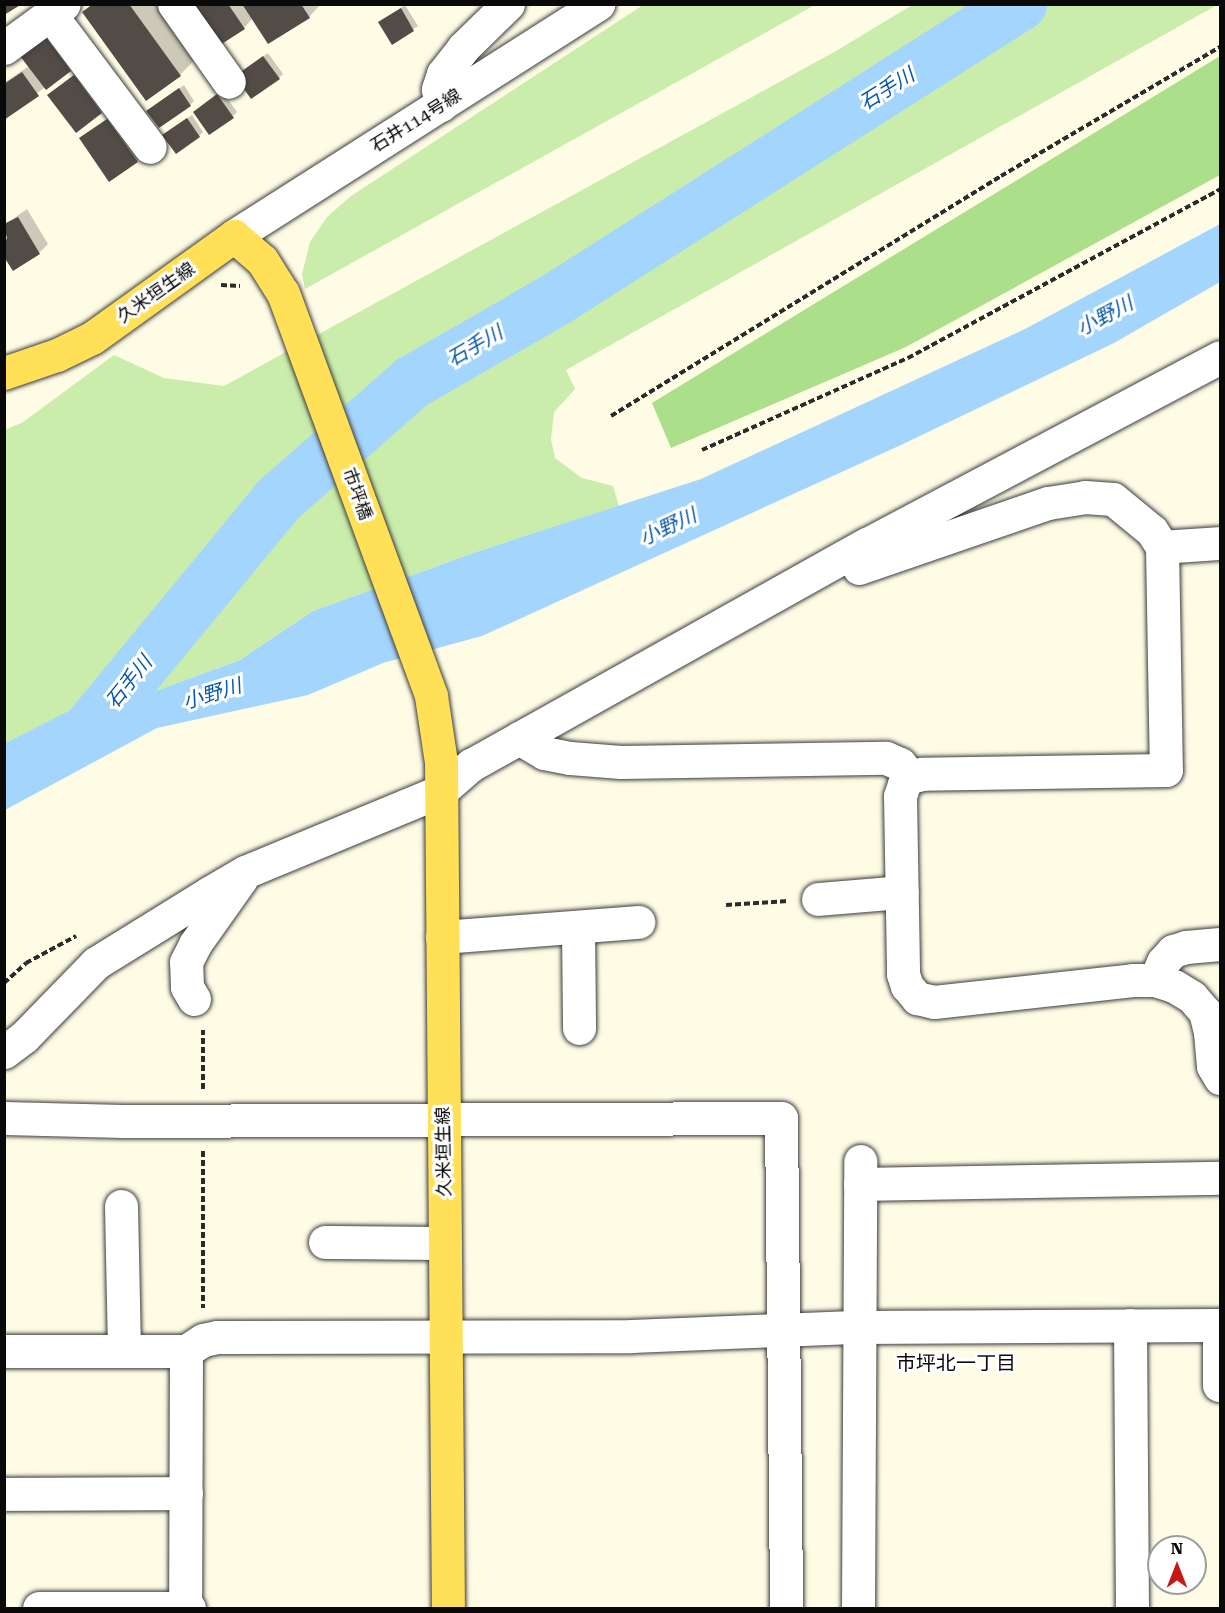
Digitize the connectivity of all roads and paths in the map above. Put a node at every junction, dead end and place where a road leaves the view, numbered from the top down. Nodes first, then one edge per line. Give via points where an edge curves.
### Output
1 (174, 4) edge
2 (508, 4) edge
3 (598, 4) edge
4 (57, 9) edge
5 (1221, 47) edge
6 (4, 48) edge
7 (229, 82) dead end
8 (441, 105) junction
9 (150, 147) dead end
10 (1221, 189) edge
11 (234, 236) junction
12 (1221, 357) edge
13 (4, 373) edge
14 (611, 416) dead end
15 (702, 450) dead end
16 (1221, 543) edge
17 (1162, 547) junction
18 (800, 583) junction
19 (431, 696) joint
20 (519, 738) junction
21 (910, 777) junction
22 (441, 791) junction
23 (245, 872) junction
24 (902, 892) junction
25 (818, 899) joint
26 (726, 905) dead end
27 (638, 922) dead end
28 (578, 927) junction
29 (442, 938) junction
30 (1221, 945) edge
31 (1155, 980) junction
32 (194, 999) dead end
33 (579, 1028) dead end
34 (203, 1030) dead end
35 (4, 1052) edge
36 (1221, 1078) edge
37 (4, 1118) edge
38 (444, 1119) junction
39 (202, 1121) junction
40 (1221, 1178) edge
41 (121, 1206) dead end
42 (325, 1242) dead end
43 (445, 1243) junction
44 (1130, 1325) junction
45 (1220, 1325) edge
46 (859, 1327) junction
47 (783, 1330) junction
48 (446, 1337) junction
49 (195, 1346) junction
50 (4, 1351) edge
51 (124, 1351) junction
52 (1219, 1385) edge
53 (186, 1493) junction
54 (4, 1494) edge
55 (39, 1608) edge
56 (187, 1608) edge
57 (448, 1608) edge
58 (786, 1608) edge
59 (858, 1608) edge
60 (1132, 1608) edge

1 - 7 street
2 - 8 street via 463,48 443,74 438,89
3 - 8 street, 石井114号線
4 - 6 street
4 - 9 street
5 - 14 path via 1001,176
8 - 11 street, 石井114号線
10 - 15 path via 908,358
11 - 13 main road, 久米垣生線 via 92,338
11 - 19 main road, 市坪橋 via 262,260 283,293
12 - 18 street
16 - 17 street
17 - 18 street via 1152,531 1113,499 1084,497 1048,503 841,574
17 - 21 street via 1166,770
18 - 20 street
19 - 22 main road, 久米垣生線 via 440,751
20 - 21 street via 544,753 621,762 886,758 900,764
20 - 22 street via 471,765
21 - 24 street via 900,796
22 - 23 street
22 - 29 main road, 久米垣生線
23 - 32 street via 186,962 187,987
23 - 35 street via 96,963 24,1037
24 - 25 street
24 - 31 street via 903,974 917,998 934,1002
25 - 26 path
27 - 28 street
28 - 29 street
28 - 33 street
29 - 38 main road, 久米垣生線
30 - 31 street via 1173,951
31 - 36 street via 1192,997 1205,1012 1213,1066
34 - 39 path
37 - 39 street
38 - 39 street
38 - 43 main road, 久米垣生線
38 - 47 street via 781,1118
39 - 49 path
40 - 46 street via 860,1172
41 - 51 street
42 - 43 street
43 - 48 main road, 久米垣生線
44 - 45 street
44 - 46 street
44 - 60 street
45 - 52 street
46 - 47 street
46 - 59 street
47 - 48 street
47 - 58 street
48 - 49 street via 217,1337
48 - 57 main road, 久米垣生線
49 - 51 street
49 - 53 street
50 - 51 street
53 - 54 street
53 - 56 street
55 - 56 street

